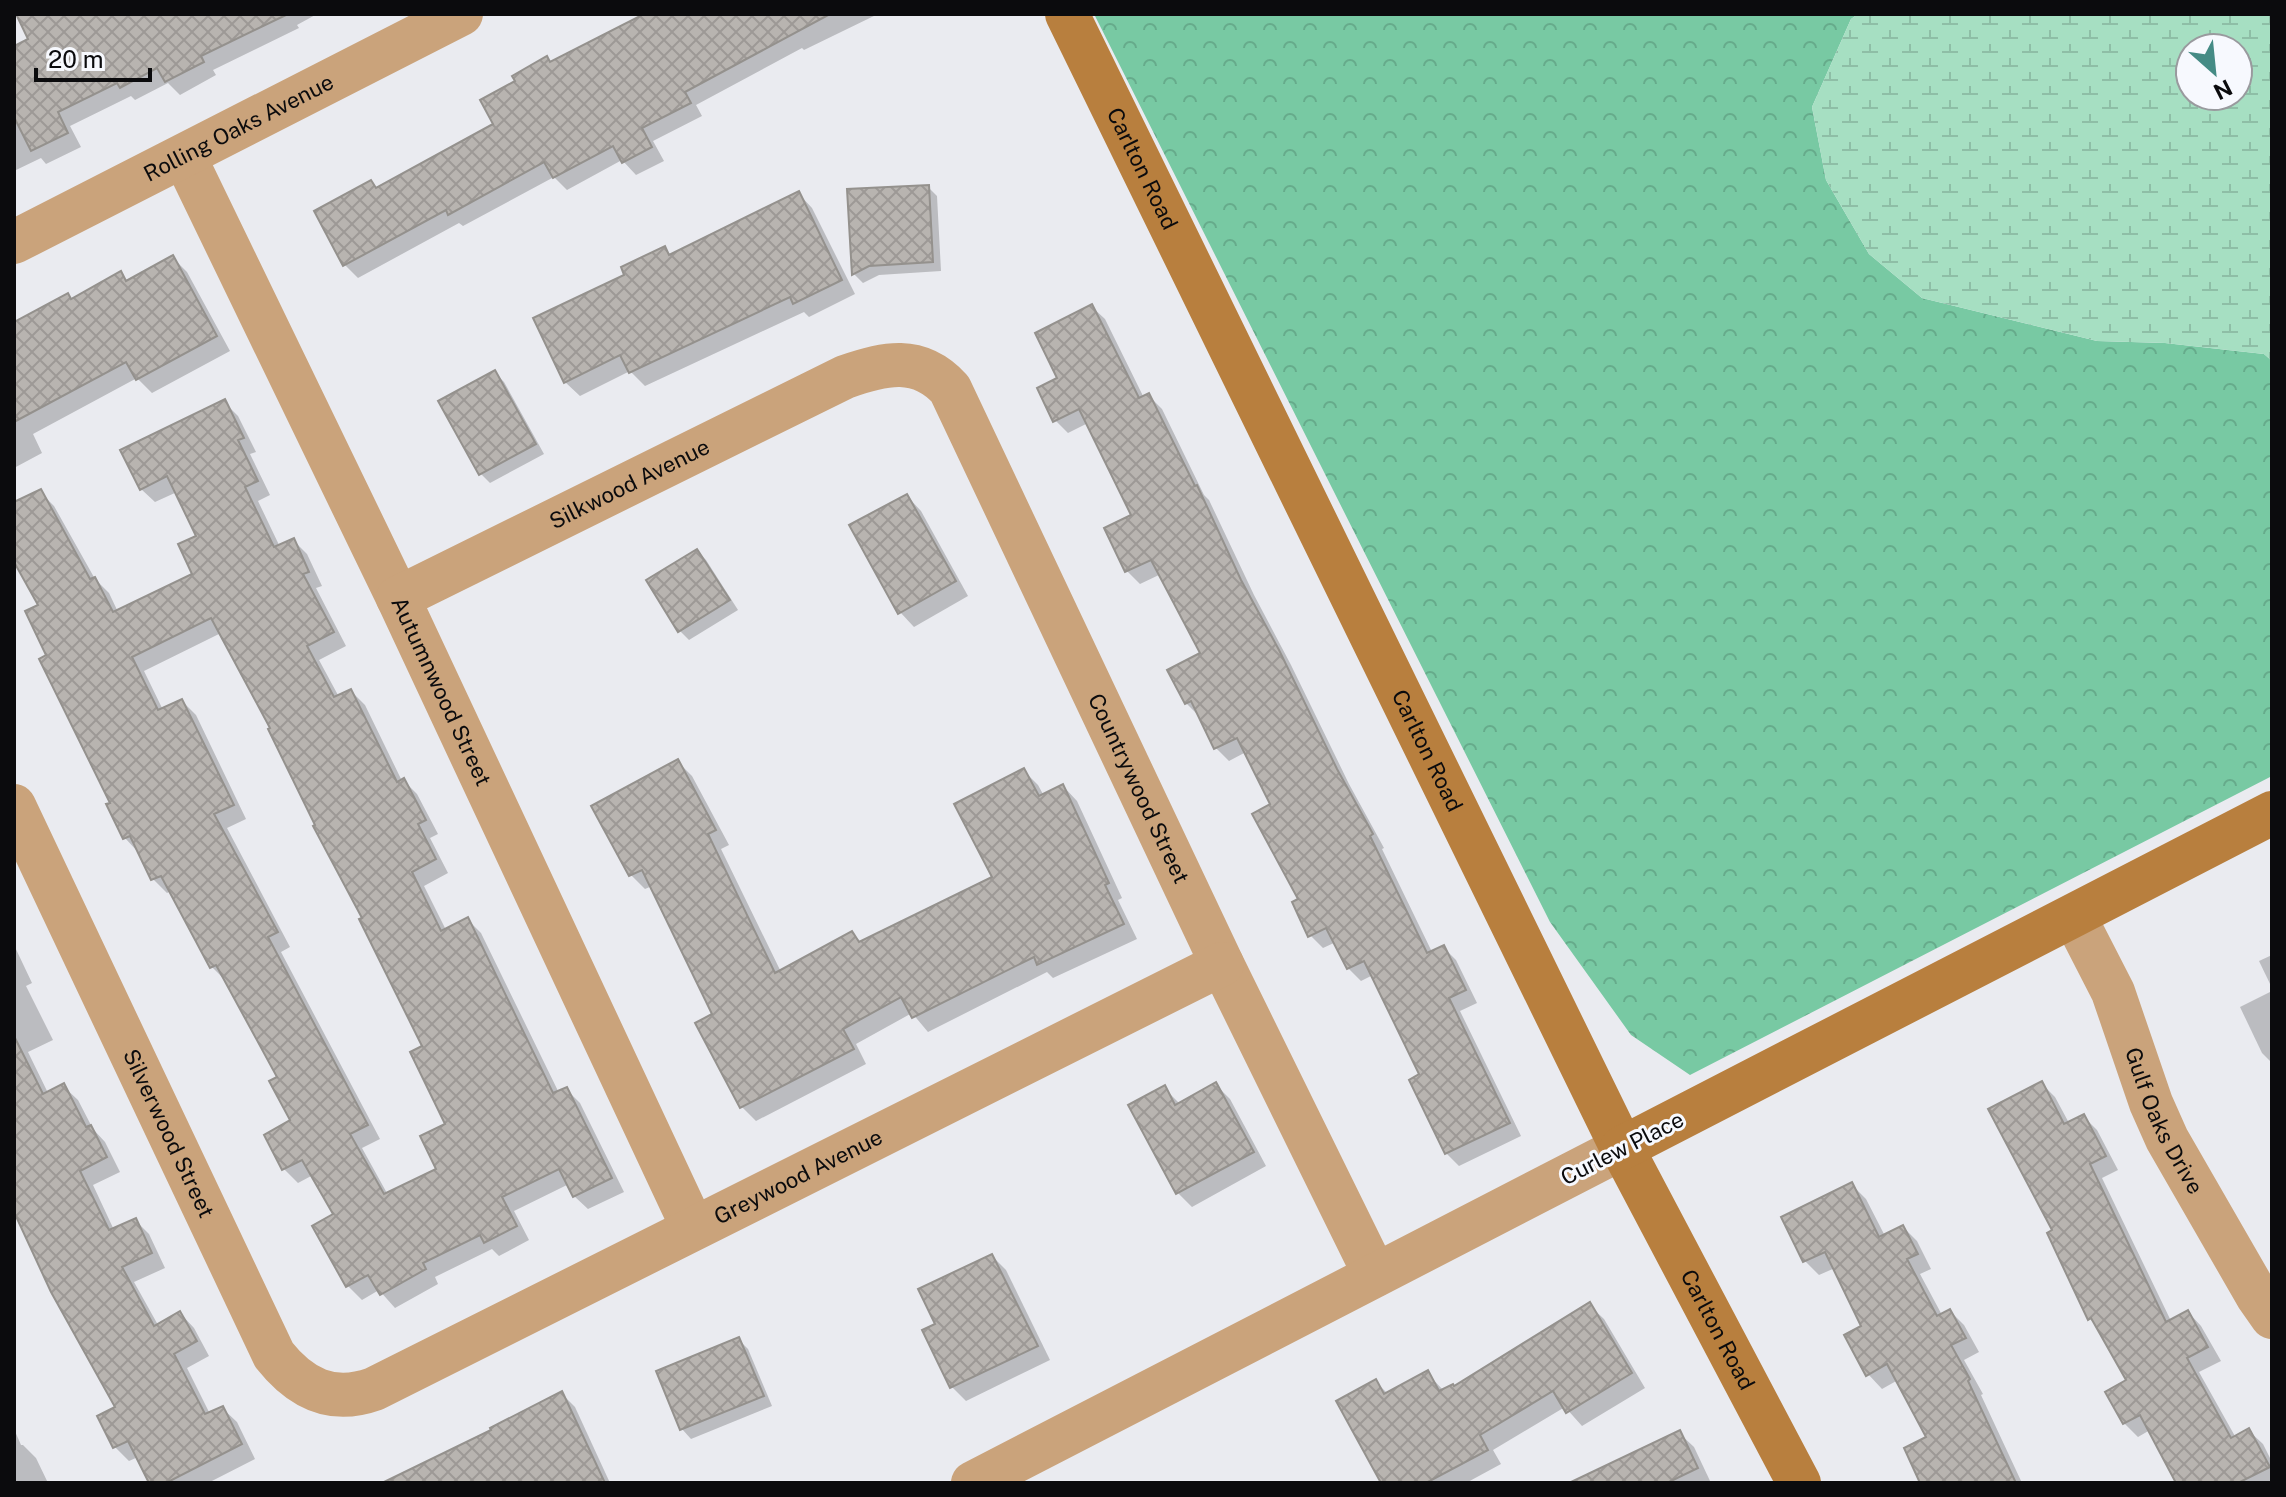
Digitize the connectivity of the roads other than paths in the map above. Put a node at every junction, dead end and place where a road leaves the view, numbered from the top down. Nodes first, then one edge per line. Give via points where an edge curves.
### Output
1 (461, 14) edge
2 (1067, 14) edge
3 (184, 156) junction
4 (14, 242) edge
5 (860, 372) joint
6 (398, 598) junction
7 (14, 806) edge
8 (2272, 813) edge
9 (2074, 916) junction
10 (1222, 964) junction
11 (1622, 1148) junction
12 (693, 1228) junction
13 (1375, 1275) junction
14 (2272, 1317) edge
15 (374, 1389) joint
16 (973, 1483) edge
17 (1799, 1483) edge

1 - 3 street, Rolling Oaks Avenue
2 - 11 street, Carlton Road
3 - 4 street, Rolling Oaks Avenue
3 - 6 street, Autumnwood Street
5 - 6 street, Silkwood Avenue
5 - 10 street, Countrywood Street via 911,366 933,374 950,389
6 - 12 street, Autumnwood Street
7 - 15 street, Silverwood Street via 274,1355 303,1383 330,1395
8 - 9 street, Curlew Place
9 - 11 street, Curlew Place
9 - 14 street, Gulf Oaks Drive via 2113,992 2167,1139
10 - 12 street, Greywood Avenue
10 - 13 street, Countrywood Street
11 - 13 street, Curlew Place
11 - 17 street, Carlton Road
12 - 15 street, Greywood Avenue
13 - 16 street, Curlew Place

